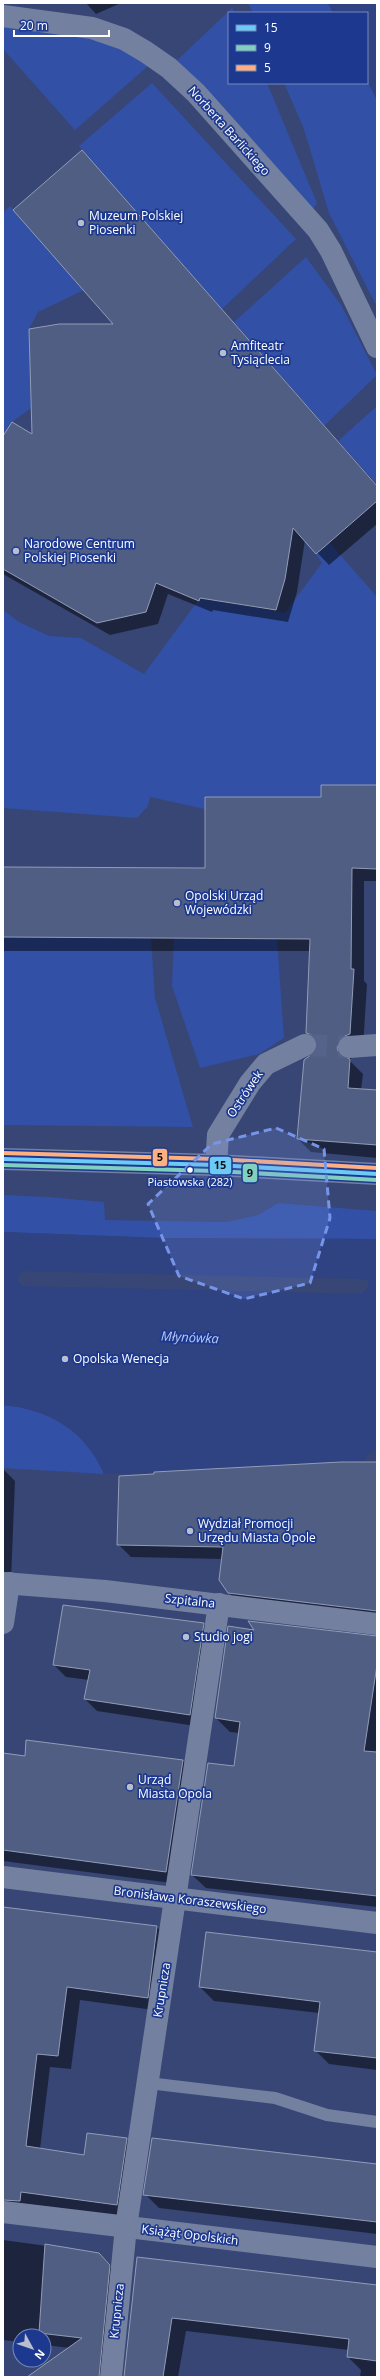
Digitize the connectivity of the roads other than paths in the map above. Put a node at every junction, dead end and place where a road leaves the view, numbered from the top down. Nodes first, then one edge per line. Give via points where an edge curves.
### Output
1 (3, 16) edge
2 (377, 347) edge
3 (305, 1045) tunnel mouth
4 (377, 1045) edge
5 (349, 1047) tunnel mouth
6 (3, 1159) edge
7 (216, 1165) junction
8 (377, 1174) edge
9 (6, 1583) edge
10 (219, 1604) junction
11 (3, 1623) edge
12 (377, 1624) edge
13 (3, 1877) edge
14 (176, 1899) junction
15 (377, 1923) edge
16 (148, 2083) junction
17 (377, 2122) edge
18 (3, 2212) edge
19 (126, 2227) junction
20 (377, 2256) edge
21 (111, 2377) edge

1 - 2 street, Norberta Barlickiego via 92,28 124,38 169,68 196,93 318,230 332,251
3 - 7 street, Ostrówek via 266,1064 250,1083 218,1135
4 - 5 street
6 - 7 street
7 - 8 street
9 - 10 street, Szpitalna
9 - 11 street
10 - 12 street, Szpitalna
10 - 14 street, Krupnicza
13 - 14 street, Bronisława Koraszewskiego
14 - 15 street, Bronisława Koraszewskiego
14 - 16 street, Krupnicza
16 - 17 lane via 275,2098 327,2115
16 - 19 street, Krupnicza
18 - 19 street, Książąt Opolskich
19 - 20 street, Książąt Opolskich
19 - 21 street, Krupnicza

